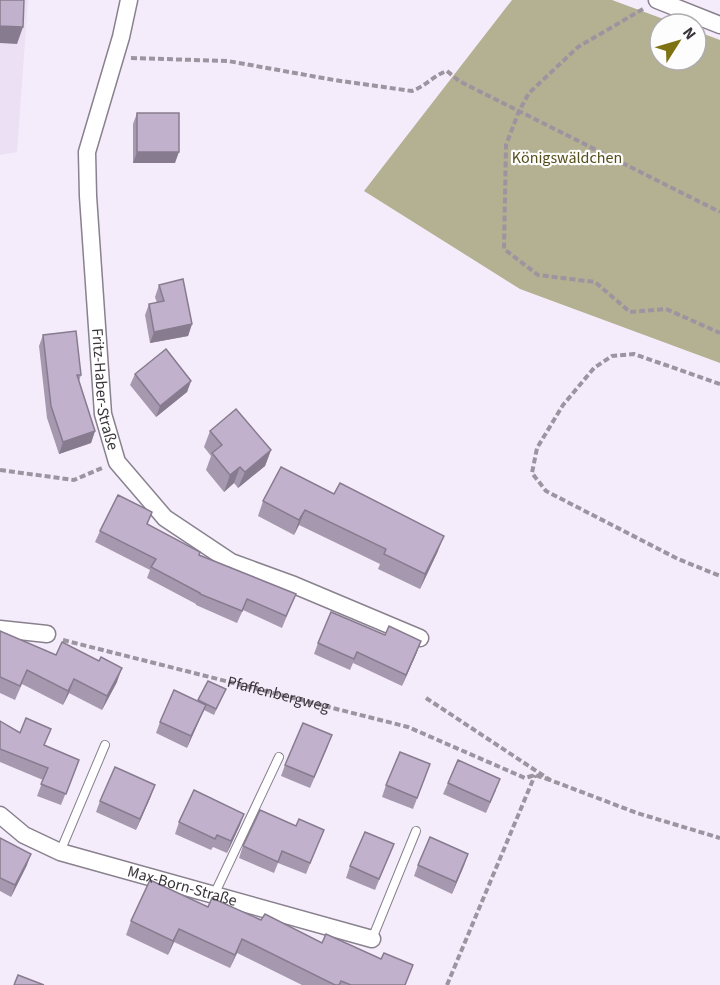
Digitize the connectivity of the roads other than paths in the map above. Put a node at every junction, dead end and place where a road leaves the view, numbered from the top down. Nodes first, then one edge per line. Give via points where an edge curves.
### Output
1 (129, 0) edge
2 (658, 0) edge
3 (720, 26) edge
4 (0, 629) edge
5 (47, 634) road end
6 (420, 638) edge
7 (105, 745) dead end
8 (279, 757) dead end
9 (0, 815) edge
10 (416, 831) dead end
11 (60, 852) junction
12 (214, 895) junction
13 (372, 939) joint

1 - 6 street, Fritz-Haber-Straße via 87,152 103,414 117,462 165,518 231,562
2 - 3 street
4 - 5 street
7 - 11 lane
8 - 12 lane
9 - 11 street, Max-Born-Straße via 24,835
10 - 13 lane
11 - 12 street, Max-Born-Straße
12 - 13 street, Max-Born-Straße

